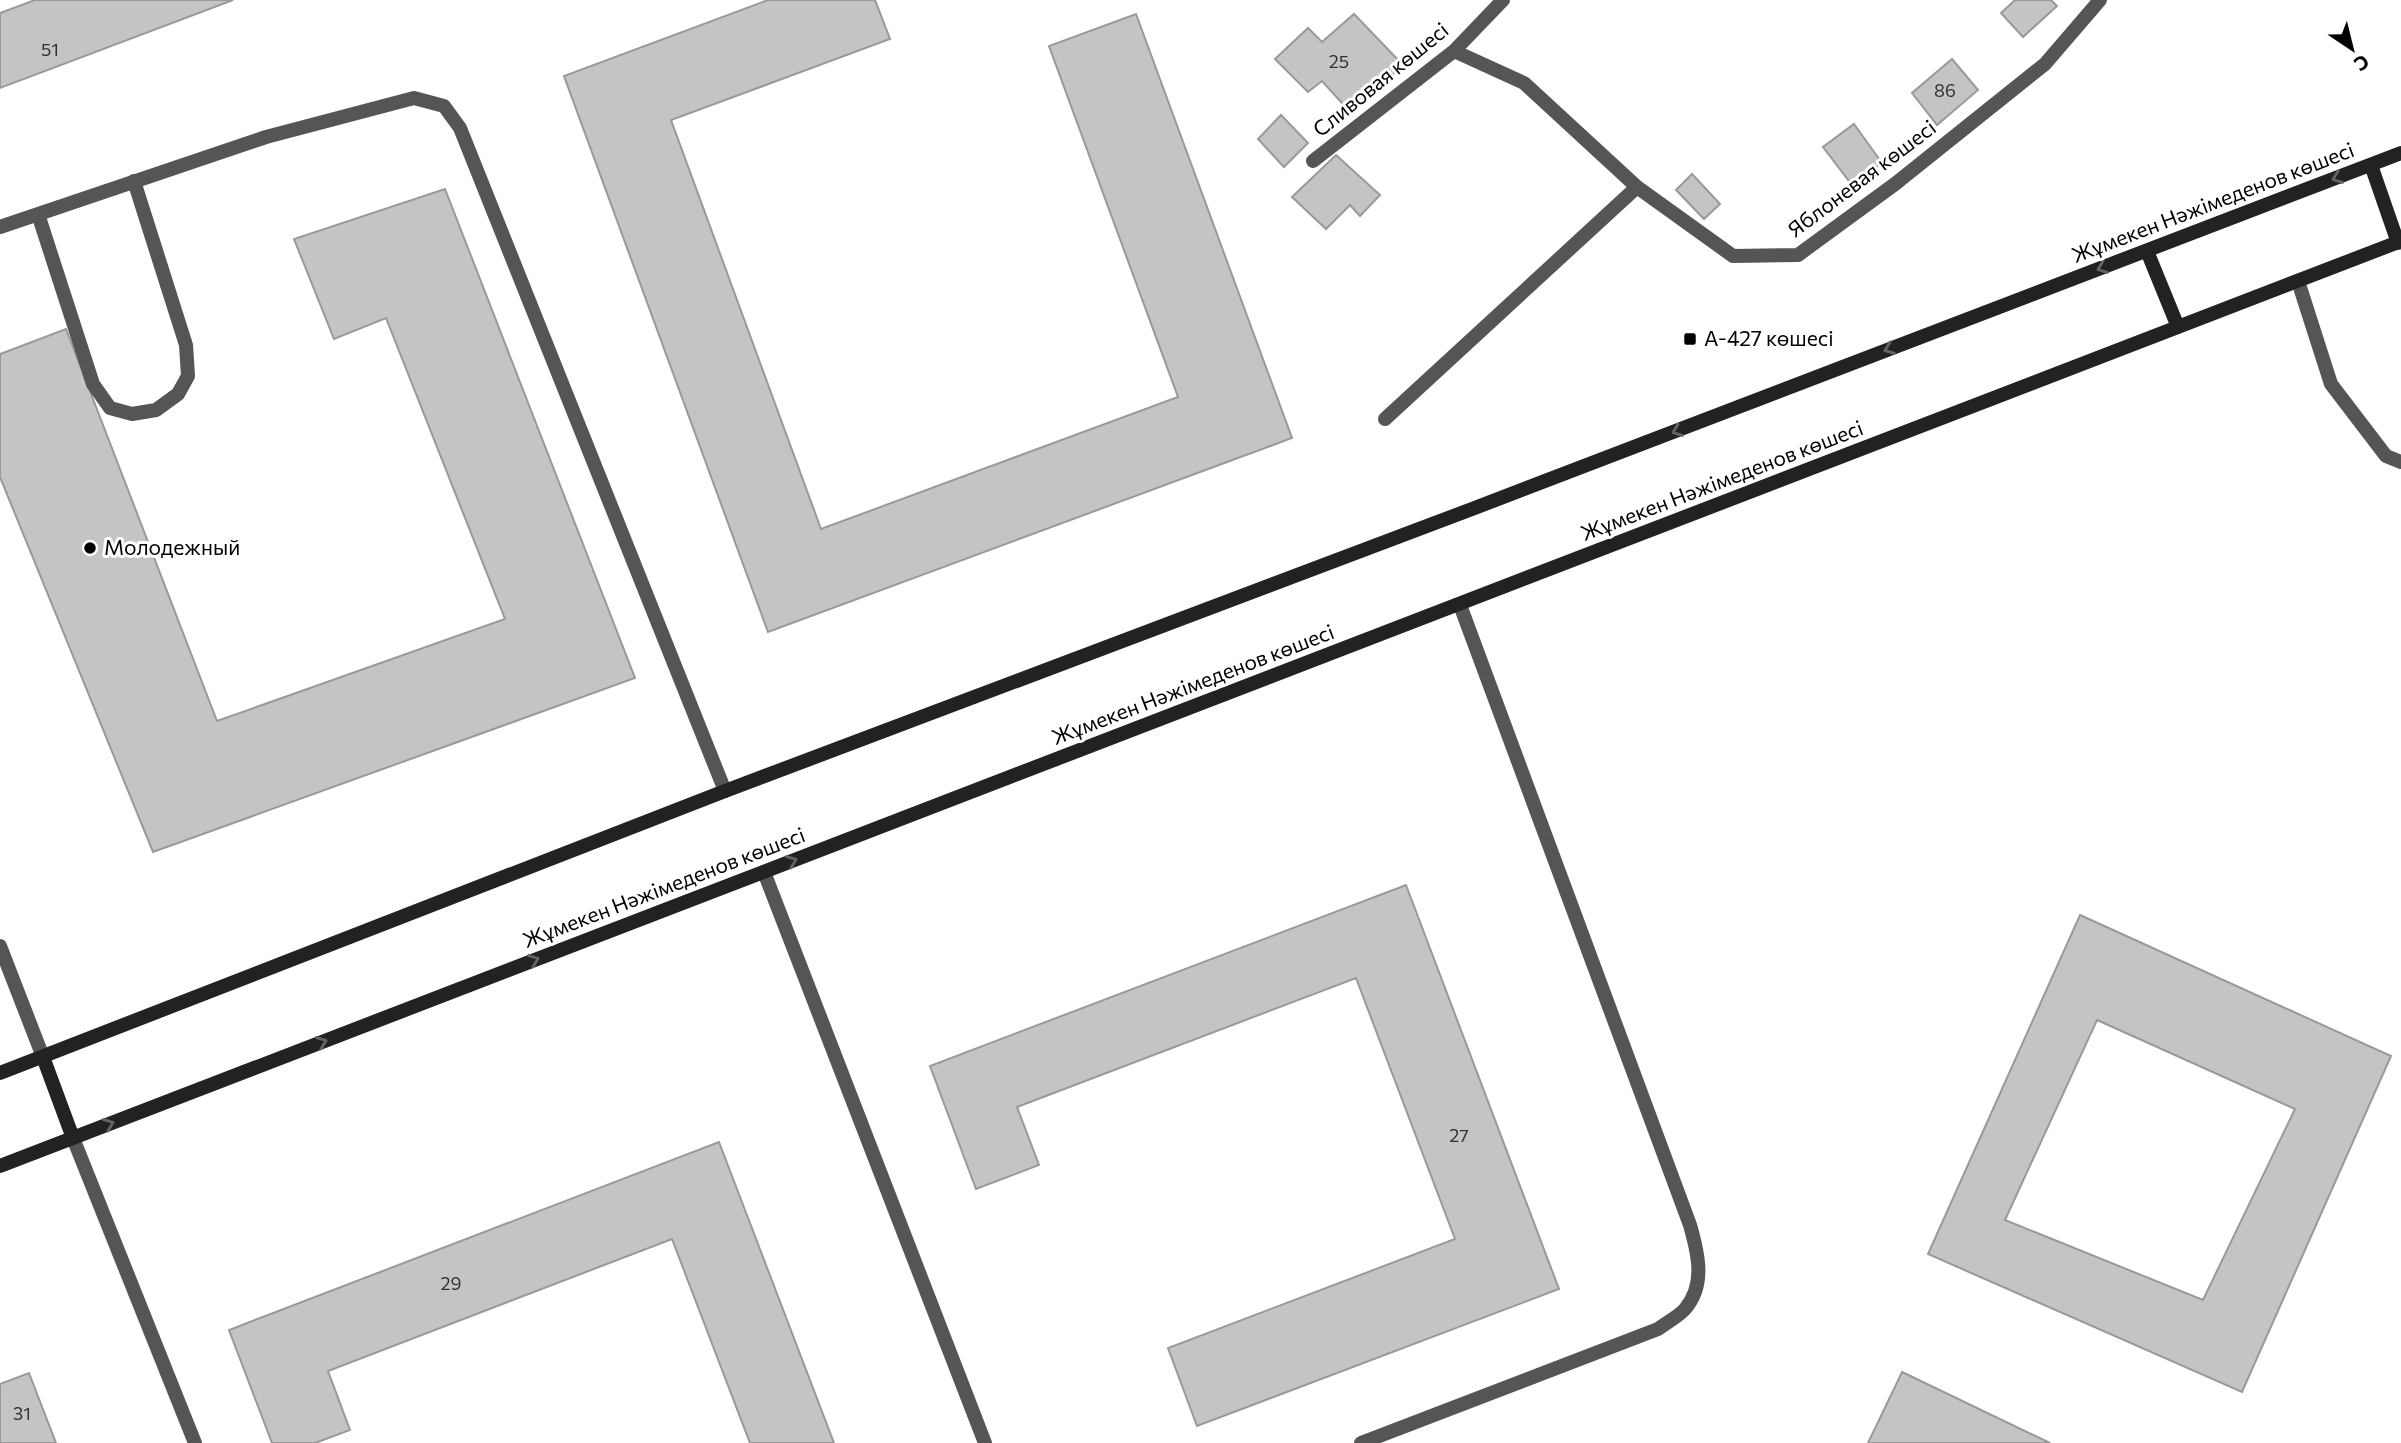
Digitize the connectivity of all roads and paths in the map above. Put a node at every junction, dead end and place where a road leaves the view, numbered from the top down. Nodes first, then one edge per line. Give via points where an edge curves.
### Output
1 (1503, 0) edge
2 (2100, 0) edge
3 (1454, 51) junction
4 (2401, 153) edge
5 (1313, 161) dead end
6 (2371, 165) junction
7 (134, 181) junction
8 (1637, 187) junction
9 (38, 214) junction
10 (0, 228) edge
11 (2399, 242) edge
12 (2147, 251) junction
13 (2298, 281) junction
14 (2178, 327) junction
15 (1385, 419) dead end
16 (2401, 462) edge
17 (1460, 605) junction
18 (725, 791) junction
19 (764, 872) junction
20 (0, 946) edge
21 (43, 1057) junction
22 (0, 1073) edge
23 (73, 1138) junction
24 (0, 1166) edge
25 (195, 1443) edge
26 (985, 1443) edge
27 (1361, 1443) edge

1 - 3 street, Сливовая көшесі
2 - 8 street, Яблоневая көшесі via 2045,64 1798,255 1733,256
3 - 5 street, Сливовая көшесі
3 - 8 street, Яблоневая көшесі via 1524,83
4 - 6 main road, Жұмекен Нәжімеденов көшесі
6 - 11 main road
6 -> 12 main road, Жұмекен Нәжімеденов көшесі
7 - 9 street
7 - 9 street via 186,345 188,376 178,394 156,410 132,414 110,408 93,383
7 - 18 street via 266,137 414,98 444,106 460,128
8 - 15 street
9 - 10 street
11 - 13 main road, Жұмекен Нәжімеденов көшесі
12 - 14 main road
12 -> 18 main road, Жұмекен Нәжімеденов көшесі
13 - 14 main road, Жұмекен Нәжімеденов көшесі
13 - 16 street via 2331,384 2386,456
14 - 17 main road, Жұмекен Нәжімеденов көшесі
19 -> 17 main road, Жұмекен Нәжімеденов көшесі
17 - 27 street via 1690,1225 1699,1276 1696,1293 1684,1310 1658,1329
18 - 21 main road, Жұмекен Нәжімеденов көшесі
23 -> 19 main road, Жұмекен Нәжімеденов көшесі
19 - 26 street
20 - 21 street
21 - 22 main road, Жұмекен Нәжімеденов көшесі
21 - 23 main road
23 - 24 main road, Жұмекен Нәжімеденов көшесі
23 - 25 street

